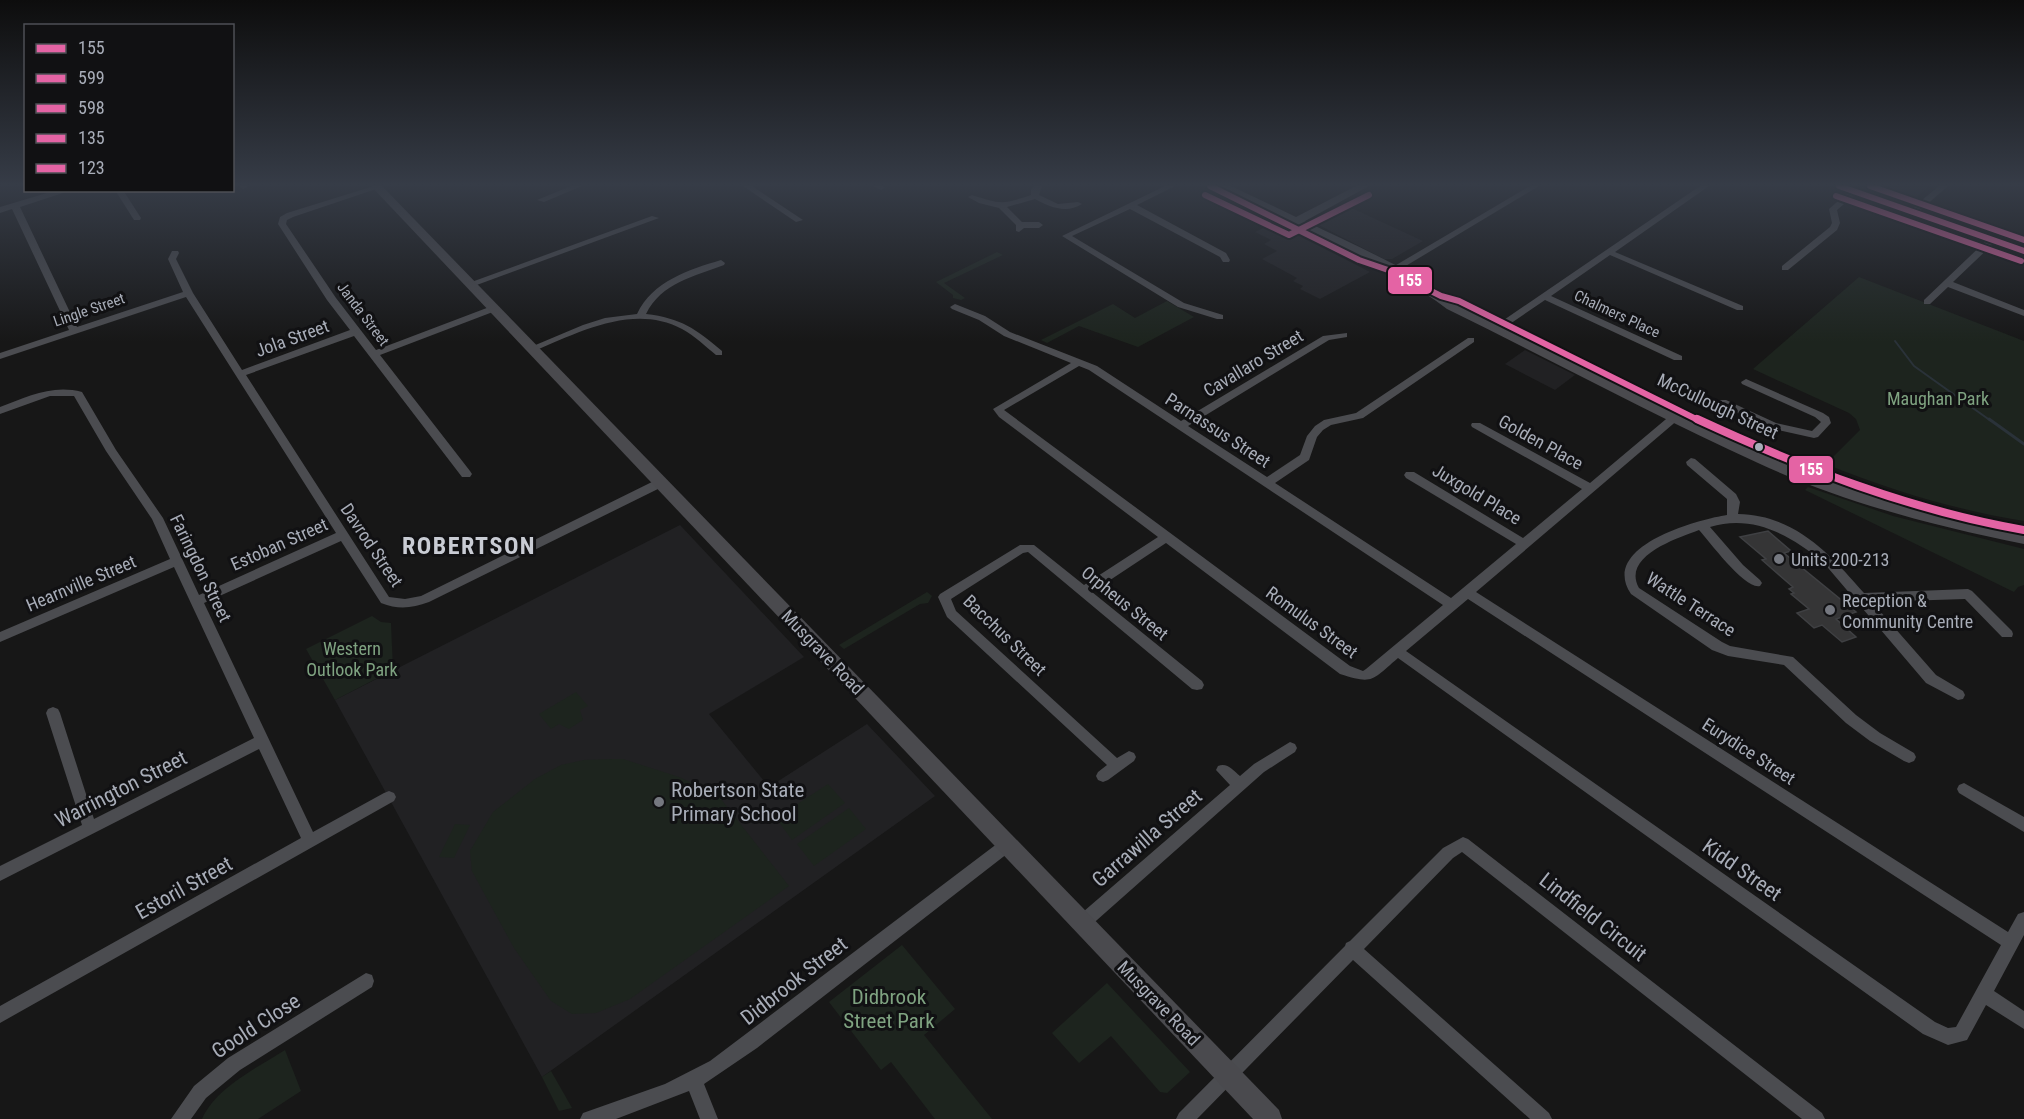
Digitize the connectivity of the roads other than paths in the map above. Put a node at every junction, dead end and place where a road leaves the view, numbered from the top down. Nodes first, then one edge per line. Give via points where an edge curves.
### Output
1 (30, 238) edge
2 (291, 238) edge
3 (427, 238) edge
4 (599, 238) edge
5 (1070, 238) edge
6 (1192, 238) edge
7 (1320, 238) edge
8 (1447, 238) edge
9 (1629, 238) edge
10 (1821, 238) edge
11 (1987, 238) edge
12 (1992, 240) junction
13 (2024, 251) edge
14 (1609, 252) junction
15 (175, 253) dead end
16 (1226, 260) dead end
17 (721, 263) dead end
18 (1785, 268) dead end
19 (1391, 271) junction
20 (1946, 283) junction
21 (471, 284) junction
22 (188, 293) junction
23 (1544, 296) junction
24 (1927, 302) dead end
25 (955, 307) dead end
26 (495, 308) junction
27 (1740, 308) dead end
28 (2024, 313) edge
29 (641, 315) junction
30 (1220, 317) dead end
31 (1501, 326) junction
32 (74, 331) junction
33 (355, 332) junction
34 (1344, 335) dead end
35 (1471, 340) dead end
36 (531, 349) junction
37 (720, 353) dead end
38 (374, 354) junction
39 (0, 356) edge
40 (1678, 358) dead end
41 (1079, 362) junction
42 (240, 374) junction
43 (1746, 382) dead end
44 (1722, 402) dead end
45 (0, 411) edge
46 (1678, 414) junction
47 (1476, 425) dead end
48 (1181, 426) junction
49 (1691, 462) dead end
50 (466, 474) dead end
51 (1410, 475) dead end
52 (660, 483) junction
53 (1268, 483) junction
54 (1590, 488) junction
55 (1732, 518) junction
56 (1701, 524) junction
57 (2024, 531) edge
58 (343, 535) junction
59 (1166, 537) junction
60 (2024, 538) edge
61 (1524, 544) junction
62 (1030, 548) joint
63 (176, 561) junction
64 (1756, 583) dead end
65 (1083, 592) junction
66 (1467, 592) junction
67 (1861, 598) junction
68 (197, 601) junction
69 (1452, 605) junction
70 (2007, 634) dead end
71 (0, 637) edge
72 (1396, 651) junction
73 (1197, 685) dead end
74 (1958, 695) dead end
75 (53, 713) dead end
76 (262, 741) junction
77 (1290, 748) dead end
78 (1129, 757) dead end
79 (1909, 757) dead end
80 (1116, 766) junction
81 (1223, 770) dead end
82 (1103, 776) dead end
83 (1240, 784) junction
84 (1964, 789) dead end
85 (389, 797) dead end
86 (2024, 825) edge
87 (90, 828) junction
88 (310, 841) junction
89 (1007, 845) junction
90 (0, 874) edge
91 (2024, 919) edge
92 (1082, 923) junction
93 (2011, 943) junction
94 (1353, 948) junction
95 (366, 981) dead end
96 (1984, 994) junction
97 (0, 1015) edge
98 (2024, 1021) edge
99 (1228, 1074) junction
100 (694, 1080) junction
101 (180, 1119) edge
102 (589, 1119) edge
103 (709, 1119) edge
104 (1185, 1119) edge
105 (1270, 1119) edge
106 (1543, 1119) edge
107 (1816, 1119) edge

1 - 32 street
2 - 33 street, Janda Street
3 - 21 street, Musgrave Road
4 - 21 street
5 - 30 street via 1181,305
6 - 16 street
7 - 19 street, McCullough Street via 1359,260
8 - 19 street
9 - 14 street
10 - 18 street
11 - 12 street
12 - 13 street
12 - 20 street
14 - 23 street
14 - 27 street
15 - 22 street, Davrod Street via 171,259
17 - 29 street via 655,292
19 - 31 street, McCullough Street via 1441,296 1452,306
20 - 24 street
20 - 28 street
21 - 26 street, Musgrave Road
22 - 32 street, Lingle Street
22 - 42 street, Davrod Street
23 - 31 street
23 - 40 street, Chalmers Place
25 - 41 street, Parnassus Street via 1007,334
26 - 36 street, Musgrave Road
26 - 38 street
29 - 36 street via 614,317
29 - 37 street via 681,325
31 - 46 street, McCullough Street
32 - 39 street, Lingle Street
33 - 38 street, Janda Street
33 - 42 street, Jola Street
34 - 48 street, Cavallaro Street via 1326,339
35 - 53 street via 1359,416 1328,422 1319,428 1305,457
36 - 52 street, Musgrave Road
38 - 50 street, Janda Street
41 - 48 street, Parnassus Street
41 - 59 street, Romulus Street via 998,409
42 - 58 street, Davrod Street
43 - 44 street via 1819,415 1826,423 1814,435 1773,426
45 - 63 street, Faringdon Street via 66,390 78,394 157,518
46 - 54 street, Romulus Street
46 - 57 street, McCullough Street via 1857,487 1929,510
46 - 60 street, McCullough Street via 1764,460 1852,494 1972,528
47 - 54 street, Golden Place
48 - 53 street, Parnassus Street
49 - 55 street via 1732,497
51 - 61 street, Juxgold Place
52 - 58 street, Davrod Street via 409,604 385,600
52 - 89 street, Musgrave Road
53 - 69 street, Parnassus Street
54 - 61 street, Romulus Street
55 - 56 street
55 - 67 street via 1769,524 1812,545
56 - 64 street
56 - 79 street, Wattle Terrace via 1644,551 1628,576 1628,583 1717,646 1788,661 1851,719
58 - 68 street, Estoban Street
59 - 65 street
59 - 72 street, Romulus Street via 1345,670 1363,676
61 - 66 street, Romulus Street
62 - 65 street, Orpheus Street
62 - 80 street, Bacchus Street via 1020,549 950,591 944,597 946,607
63 - 68 street, Faringdon Street
63 - 71 street, Hearnville Street
65 - 73 street, Orpheus Street
66 - 69 street, Romulus Street
66 - 93 street, Eurydice Street
67 - 70 street via 1968,594
67 - 74 street via 1931,680
68 - 76 street, Faringdon Street
69 - 72 street, Romulus Street
72 - 96 street, Kidd Street via 1929,1028 1948,1037 1960,1034
75 - 87 street
76 - 87 street, Warrington Street
76 - 88 street, Faringdon Street
77 - 83 street, Garrawilla Street
78 - 80 street
80 - 82 street
81 - 83 street
83 - 92 street, Garrawilla Street
84 - 86 street
85 - 88 street, Estoril Street
87 - 90 street, Warrington Street
88 - 97 street, Estoril Street
89 - 92 street, Musgrave Road
89 - 100 street, Didbrook Street via 751,1042
91 - 93 street, Kidd Street
92 - 99 street, Musgrave Road
93 - 96 street, Kidd Street
94 - 99 street, Lindfield Circuit
94 - 106 street
94 - 107 street, Lindfield Circuit via 1448,853 1463,844
95 - 101 street, Goold Close via 234,1064 200,1092
96 - 98 street
99 - 104 street, Lindfield Circuit
99 - 105 street, Musgrave Road
100 - 102 street, Didbrook Street
100 - 103 street

